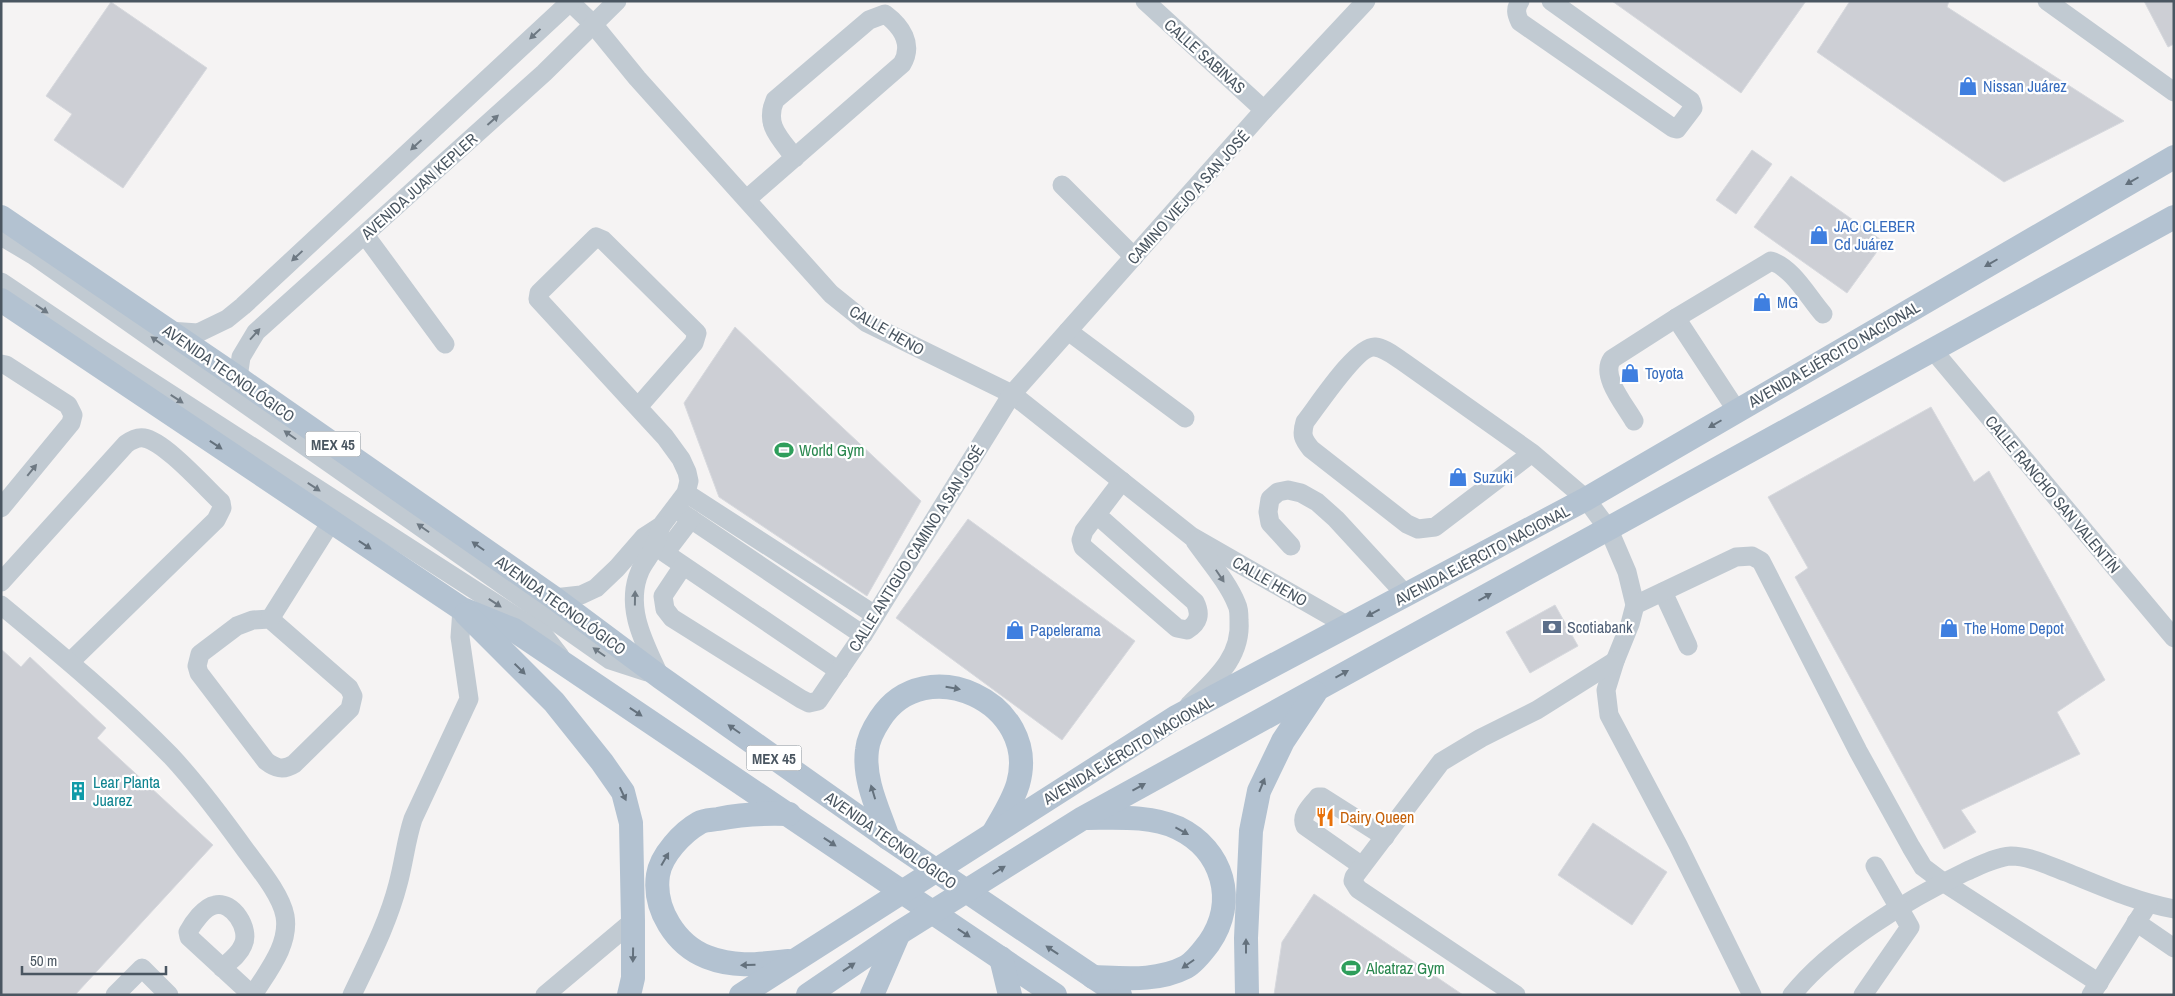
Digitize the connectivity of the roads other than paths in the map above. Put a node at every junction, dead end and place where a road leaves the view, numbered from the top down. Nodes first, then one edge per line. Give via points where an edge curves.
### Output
1 (617, 1) edge
2 (1145, 1) edge
3 (1366, 1) edge
4 (1520, 1) edge
5 (1551, 1) edge
6 (2047, 1) edge
7 (571, 2) edge
8 (593, 24) junction
9 (2174, 92) edge
10 (1264, 110) junction
11 (2174, 157) edge
12 (794, 158) junction
13 (1062, 185) dead end
14 (748, 199) junction
15 (2174, 216) edge
16 (1, 217) edge
17 (365, 235) junction
18 (1, 236) edge
19 (1134, 257) junction
20 (1, 282) edge
21 (1, 300) edge
22 (1823, 314) dead end
23 (1676, 318) junction
24 (169, 331) junction
25 (1068, 331) junction
26 (445, 344) dead end
27 (1932, 349) junction
28 (1, 364) edge
29 (238, 378) junction
30 (1012, 394) junction
31 (638, 407) junction
32 (1737, 411) junction
33 (1185, 418) dead end
34 (1634, 421) dead end
35 (1532, 453) junction
36 (1122, 481) junction
37 (1586, 499) junction
38 (680, 501) junction
39 (1, 508) edge
40 (1096, 515) junction
41 (691, 519) junction
42 (331, 522) junction
43 (1609, 530) junction
44 (1191, 536) junction
45 (655, 545) junction
46 (1291, 546) dead end
47 (683, 566) junction
48 (1, 582) edge
49 (1663, 592) junction
50 (1406, 595) junction
51 (554, 598) junction
52 (1, 605) edge
53 (1635, 605) junction
54 (462, 609) junction
55 (875, 616) junction
56 (270, 619) junction
57 (1348, 626) junction
58 (863, 635) junction
59 (2174, 638) edge
60 (1688, 646) dead end
61 (1615, 661) junction
62 (70, 662) junction
63 (566, 666) junction
64 (839, 670) junction
65 (660, 677) junction
66 (1319, 687) junction
67 (1176, 717) junction
68 (789, 814) junction
69 (1083, 818) junction
70 (993, 833) junction
71 (1385, 837) junction
72 (888, 838) junction
73 (1362, 866) junction
74 (1875, 866) dead end
75 (1944, 882) junction
76 (2148, 904) junction
77 (1900, 908) junction
78 (2174, 909) edge
79 (633, 921) junction
80 (2136, 922) junction
81 (899, 933) junction
82 (2174, 948) edge
83 (1000, 958) junction
84 (796, 960) junction
85 (222, 968) dead end
86 (1093, 977) junction
87 (2095, 989) edge
88 (115, 995) edge
89 (168, 995) edge
90 (253, 995) edge
91 (352, 995) edge
92 (545, 995) edge
93 (630, 995) edge
94 (741, 995) edge
95 (808, 995) edge
96 (872, 995) edge
97 (1010, 995) edge
98 (1055, 995) edge
99 (1120, 995) edge
100 (1247, 995) edge
101 (1516, 995) edge
102 (1752, 995) edge
103 (1792, 995) edge
104 (1863, 995) edge

1 - 8 street, AVENIDA JUAN KEPLER
2 - 10 street, CALLE SABINAS
3 - 10 street, CAMINO VIEJO A SAN JOSÉ
4 - 5 street via 1516,15 1520,22 1673,128 1680,126 1692,108 1691,101
6 - 9 street
7 - 8 street, CALLE HENO
7 -> 24 street, AVENIDA JUAN KEPLER via 238,310 227,319 198,332
8 - 14 street, CALLE HENO via 637,78
17 -> 8 street, AVENIDA JUAN KEPLER via 544,73
10 - 19 street, CAMINO VIEJO A SAN JOSÉ
11 -> 32 main road, AVENIDA EJÉRCITO NACIONAL
12 - 12 street via 902,64 908,54 908,43 884,14 869,20 775,100 770,118 774,130
12 - 14 street
13 - 19 street
14 - 30 street, CALLE HENO via 831,294 849,310 894,337
15 - 27 main road
16 - 24 main road, AVENIDA TECNOLÓGICO / MEX 45
17 - 26 street
29 -> 17 street, AVENIDA JUAN KEPLER via 240,357 256,332
65 -> 18 street via 610,660 33,255
19 - 25 street, CAMINO VIEJO A SAN JOSÉ
20 -> 63 street via 543,634
21 -> 42 main road, MEX 45
22 - 23 street via 1789,273 1771,261
23 - 32 street
23 - 34 street via 1616,355 1609,363 1613,384
24 - 29 main road, AVENIDA TECNOLÓGICO / MEX 45
25 - 30 street, CAMINO VIEJO A SAN JOSÉ
25 - 33 street
27 - 43 main road
27 - 59 street, CALLE RANCHO SAN VALENTÍN
39 -> 28 street via 71,422 73,415 68,405
51 -> 29 main road, AVENIDA TECNOLÓGICO / MEX 45
30 - 36 street, CALLE HENO
30 - 55 street, CALLE ANTIGUO CAMINO A SAN JOSÉ
31 - 31 street via 694,343 697,334 603,240 596,238 540,293 538,300
31 - 38 street via 681,459 690,481
32 -> 37 main road, AVENIDA EJÉRCITO NACIONAL
35 - 35 street via 1435,528 1418,529 1407,524 1311,449 1302,432 1305,422 1355,358 1373,347 1402,361
35 - 37 street
36 - 40 street
36 - 44 street, CALLE HENO
37 - 43 street
37 - 50 main road, AVENIDA EJÉRCITO NACIONAL
38 - 41 street
38 - 45 street via 661,526
38 - 55 street
40 - 40 street via 1084,532 1083,547 1177,628 1187,630 1192,627 1199,618 1195,602
41 - 45 street
41 - 58 street
42 -> 54 main road, MEX 45
42 - 56 street
43 - 53 street
66 -> 43 main road
44 - 57 street, CALLE HENO
44 -> 67 street, CALLE HENO via 1238,606 1240,628 1236,650 1220,674
45 - 47 street
45 - 51 street via 596,588 581,595
65 -> 45 street via 641,634 634,596 641,570
46 - 50 street via 1270,523 1268,512 1270,499 1278,492 1288,490 1317,502
47 - 64 street
47 - 64 street, CALLE ANTIGUO CAMINO A SAN JOSÉ via 663,596 665,609 672,618 809,703 818,701
48 - 62 street via 134,439 142,437 160,445 221,502 222,508 216,520
49 - 53 street
49 - 60 street
49 - 75 street via 1736,557 1752,556 1761,561 1906,838 1923,867
50 -> 57 main road, AVENIDA EJÉRCITO NACIONAL
51 - 65 main road, AVENIDA TECNOLÓGICO / MEX 45
52 - 62 street
53 - 61 street
54 - 63 main road, MEX 45 via 514,630
54 -> 79 main road via 554,702 623,792 631,823
54 - 91 street via 460,637 469,699 413,819 386,921
55 - 58 street, CALLE ANTIGUO CAMINO A SAN JOSÉ
56 - 56 street via 253,620 237,626 200,654 197,666 266,762 281,769 294,764 350,710 353,696 350,688
57 - 67 main road, AVENIDA EJÉRCITO NACIONAL
58 - 64 street, CALLE ANTIGUO CAMINO A SAN JOSÉ
61 - 71 street via 1537,710 1480,738 1441,762
61 - 102 street via 1606,690 1609,715
62 - 90 street via 171,757 206,797 258,866 279,900 285,916 285,936
63 -> 68 main road, MEX 45
72 -> 65 main road, AVENIDA TECNOLÓGICO / MEX 45
69 -> 66 main road
100 -> 66 main road via 1251,831 1259,791 1290,728
67 - 70 main road, AVENIDA EJÉRCITO NACIONAL
68 -> 83 main road, MEX 45
84 -> 68 main road via 744,966 705,956 688,947 673,930 657,893 658,873 666,857 681,836 701,822 752,813
81 -> 69 main road
69 -> 86 main road via 1132,818 1160,821 1179,828 1214,858 1224,881 1223,912 1214,936 1188,966 1145,978
72 -> 70 main road via 867,768 867,749 874,727 886,709 900,697 919,689 942,686 964,690 981,698 1002,713 1016,736 1021,761 1018,783
70 - 84 main road, AVENIDA EJÉRCITO NACIONAL
71 - 73 street
71 - 73 street via 1318,797 1304,815 1305,826
86 -> 72 main road, AVENIDA TECNOLÓGICO / MEX 45
73 - 101 street via 1353,881 1358,889
74 - 77 street
75 - 76 street via 1988,862 2011,856 2032,860
75 - 77 street
75 - 87 street
76 - 78 street
76 - 80 street
77 - 103 street via 1837,951 1806,977
77 - 104 street via 1910,927
79 - 92 street
79 -> 93 main road
80 - 82 street
80 - 87 street
95 -> 81 main road
81 - 96 main road
83 - 97 main road
83 - 98 main road, MEX 45
84 - 94 main road, AVENIDA EJÉRCITO NACIONAL
85 - 90 street
86 - 99 main road, AVENIDA TECNOLÓGICO / MEX 45
88 - 89 street via 142,968

